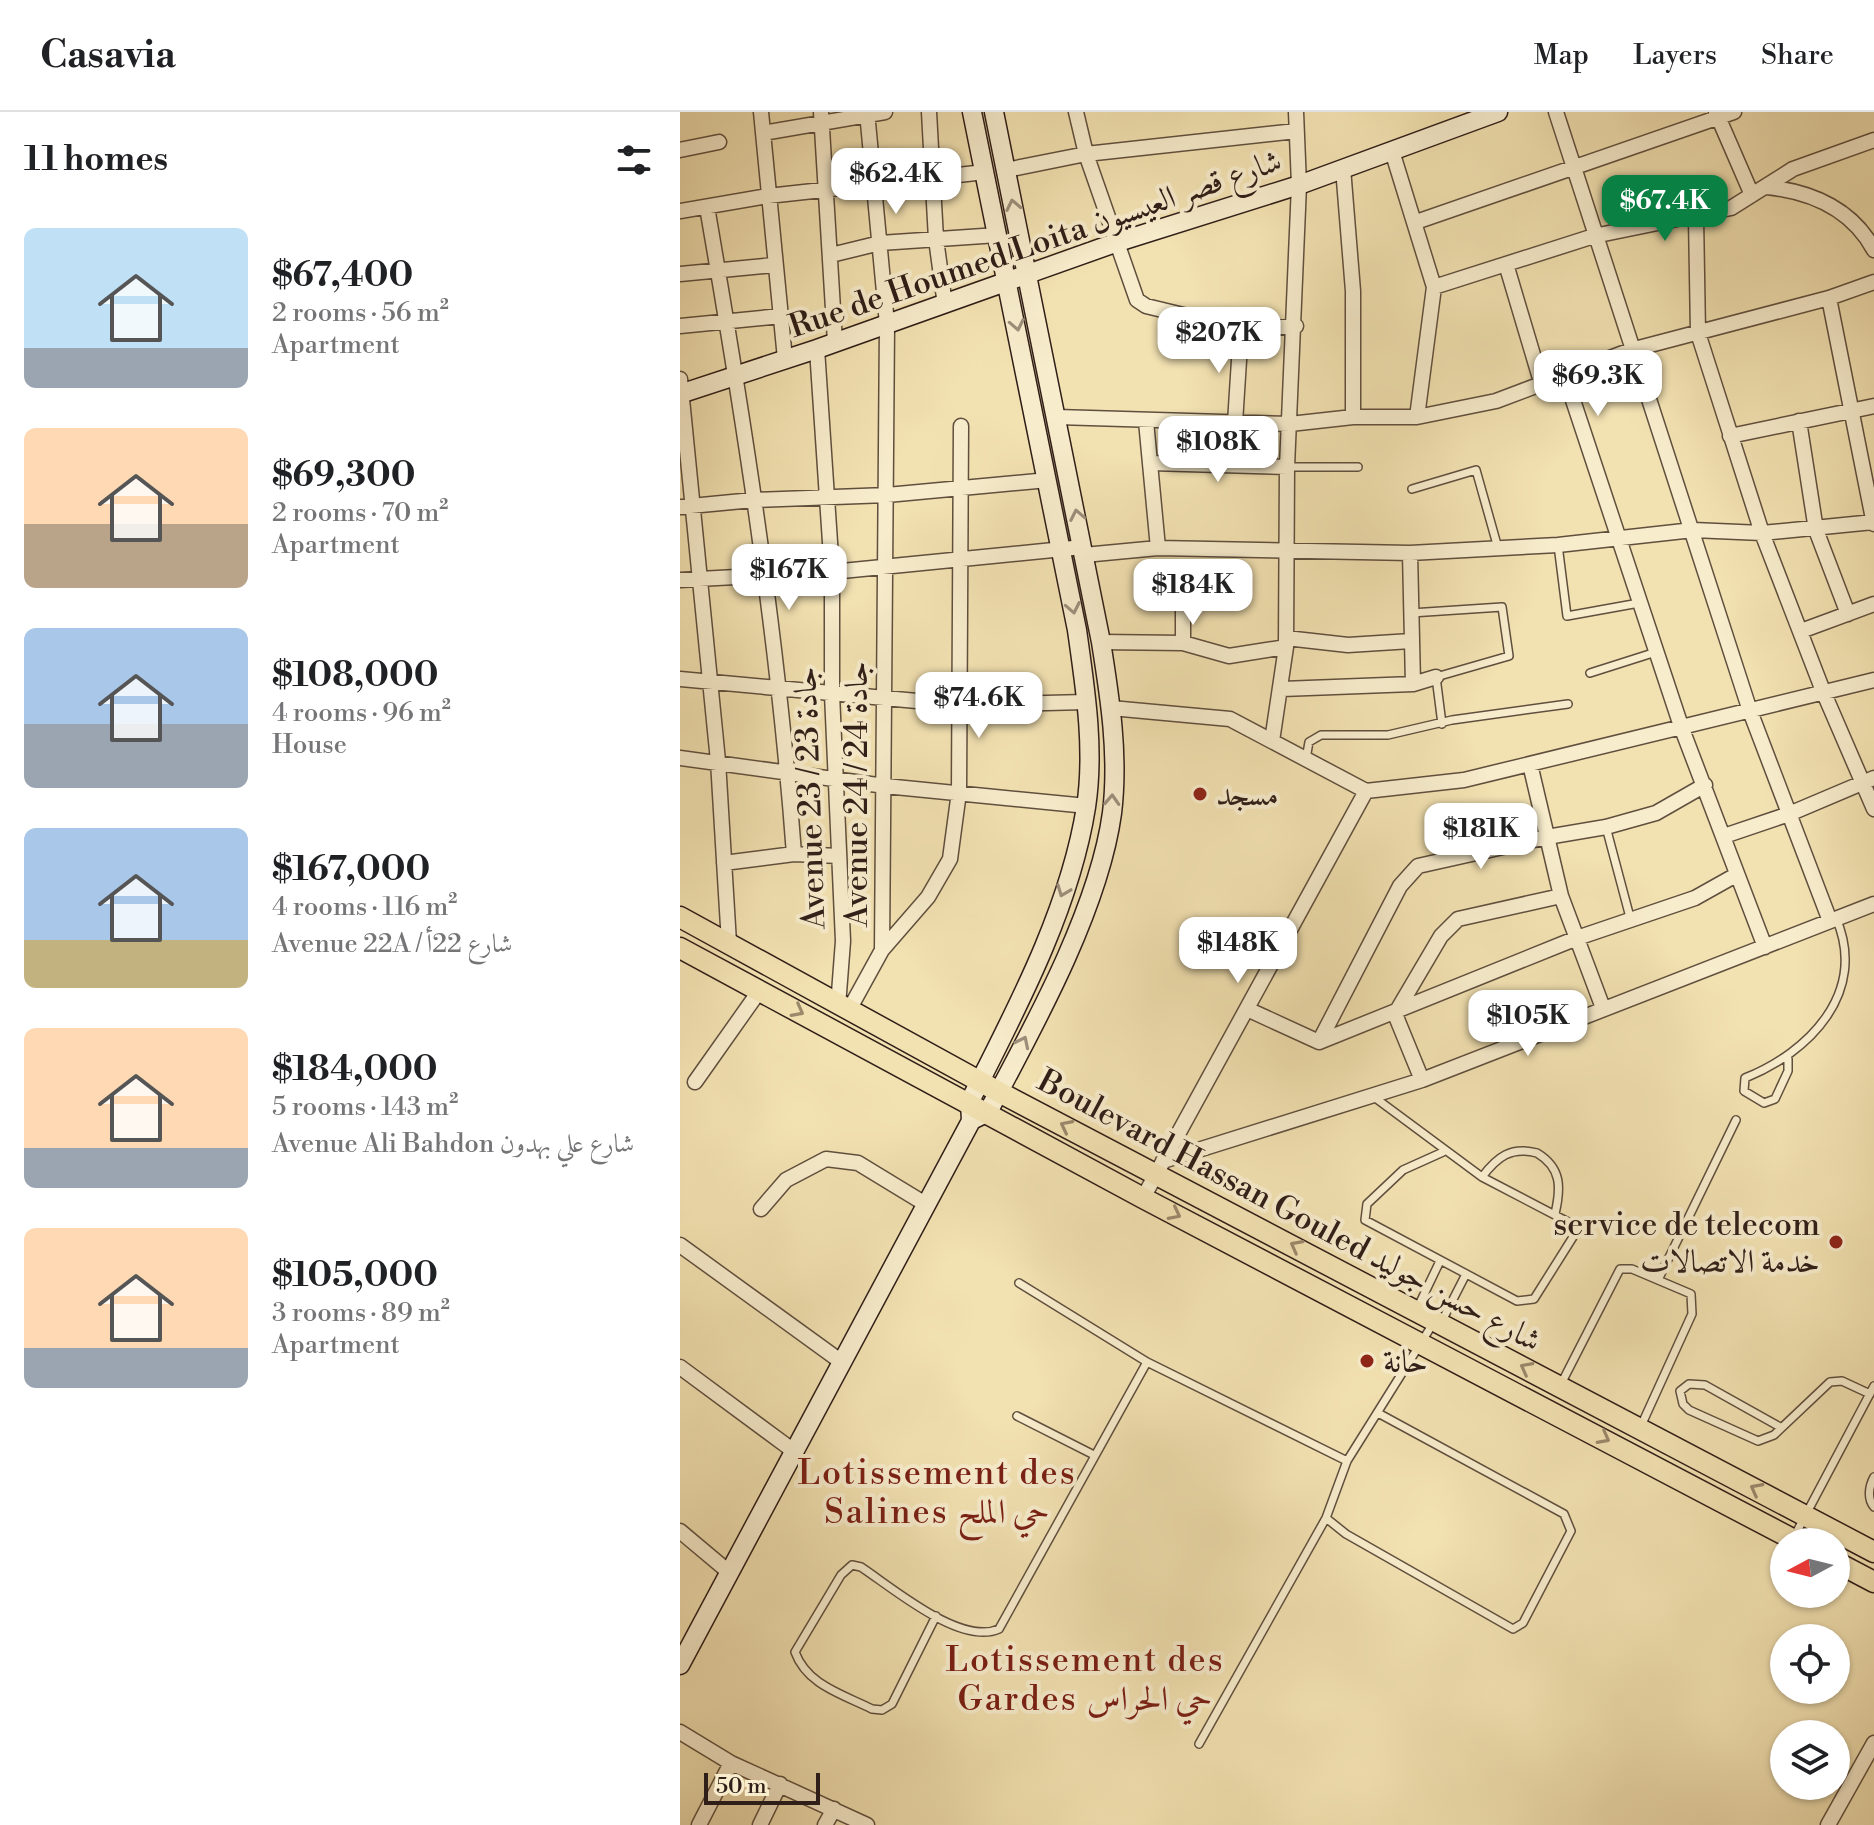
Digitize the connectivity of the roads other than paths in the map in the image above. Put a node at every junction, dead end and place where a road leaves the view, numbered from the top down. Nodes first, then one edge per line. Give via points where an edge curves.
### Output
1 (761, 112) edge
2 (885, 112) edge
3 (929, 112) edge
4 (972, 112) edge
5 (994, 112) edge
6 (1076, 112) edge
7 (1296, 112) edge
8 (1498, 112) edge
9 (1556, 112) edge
10 (1734, 112) edge
11 (868, 113) edge
12 (1717, 115) edge
13 (822, 118) edge
14 (1459, 119) edge
15 (1296, 131) junction
16 (763, 133) junction
17 (1874, 140) edge
18 (719, 142) dead end
19 (680, 150) edge
20 (1392, 151) junction
21 (1086, 154) junction
22 (1573, 167) junction
23 (1343, 168) junction
24 (1006, 170) junction
25 (985, 172) junction
26 (931, 178) junction
27 (1299, 185) junction
28 (873, 186) junction
29 (1767, 187) junction
30 (827, 191) junction
31 (1752, 195) junction
32 (768, 196) junction
33 (707, 207) junction
34 (680, 211) edge
35 (1696, 217) junction
36 (1416, 222) junction
37 (998, 235) junction
38 (1594, 236) junction
39 (936, 239) junction
40 (880, 243) junction
41 (1115, 243) junction
42 (1874, 250) edge
43 (831, 255) junction
44 (1506, 264) junction
45 (774, 265) junction
46 (718, 270) junction
47 (680, 274) edge
48 (1028, 274) junction
49 (1008, 280) junction
50 (1874, 282) edge
51 (1434, 287) junction
52 (1829, 298) junction
53 (945, 305) junction
54 (781, 316) junction
55 (724, 320) junction
56 (887, 324) junction
57 (680, 326) edge
58 (1296, 326) junction
59 (1241, 329) junction
60 (1698, 333) junction
61 (835, 342) junction
62 (817, 349) junction
63 (1631, 350) junction
64 (785, 359) junction
65 (738, 374) junction
66 (1565, 376) junction
67 (1542, 385) junction
68 (681, 388) edge
69 (1874, 406) edge
70 (1850, 411) junction
71 (1057, 417) junction
72 (1353, 417) junction
73 (1417, 417) junction
74 (1146, 421) junction
75 (1799, 421) junction
76 (1235, 423) junction
77 (1290, 424) junction
78 (961, 426) dead end
79 (1730, 436) junction
80 (1151, 463) junction
81 (1287, 467) junction
82 (1358, 467) dead end
83 (1048, 480) junction
84 (959, 489) junction
85 (1412, 489) dead end
86 (887, 495) junction
87 (824, 497) junction
88 (753, 500) junction
89 (686, 506) edge
90 (1874, 523) edge
91 (1693, 530) junction
92 (1816, 530) junction
93 (1762, 533) junction
94 (1618, 537) junction
95 (1558, 545) junction
96 (1158, 548) junction
97 (1498, 548) junction
98 (1061, 549) junction
99 (1083, 551) junction
100 (1288, 552) junction
101 (1410, 553) junction
102 (960, 557) junction
103 (888, 566) junction
104 (832, 572) junction
105 (766, 574) junction
106 (702, 578) junction
107 (680, 580) edge
108 (1642, 602) junction
109 (1874, 604) edge
110 (1183, 609) dead end
111 (1411, 613) junction
112 (1848, 614) junction
113 (1801, 631) junction
114 (1411, 641) junction
115 (1101, 642) junction
116 (1286, 642) junction
117 (1183, 643) junction
118 (1656, 652) junction
119 (1590, 673) dead end
120 (1436, 677) junction
121 (680, 679) edge
122 (711, 680) junction
123 (1874, 680) edge
124 (1413, 684) junction
125 (778, 686) junction
126 (1282, 689) junction
127 (1823, 691) junction
128 (832, 694) junction
129 (883, 697) junction
130 (1086, 702) junction
131 (1568, 704) dead end
132 (960, 705) junction
133 (1111, 708) junction
134 (1750, 711) junction
135 (1442, 724) junction
136 (1682, 729) junction
137 (1272, 741) junction
138 (680, 758) edge
139 (1306, 759) junction
140 (718, 761) junction
141 (1530, 764) junction
142 (788, 770) junction
143 (835, 778) junction
144 (1869, 780) edge
145 (1705, 785) junction
146 (885, 786) junction
147 (1366, 791) junction
148 (959, 792) junction
149 (1087, 806) junction
150 (1874, 809) edge
151 (1789, 814) junction
152 (1606, 827) junction
153 (1724, 836) junction
154 (1547, 837) junction
155 (794, 854) junction
156 (839, 856) junction
157 (724, 863) junction
158 (1736, 875) junction
159 (1561, 896) junction
160 (1874, 904) edge
161 (680, 917) edge
162 (1833, 919) junction
163 (1631, 921) junction
164 (1577, 938) junction
165 (729, 943) junction
166 (1765, 947) junction
167 (680, 948) edge
168 (882, 950) junction
169 (760, 990) junction
170 (844, 1008) junction
171 (1603, 1008) junction
172 (1247, 1009) junction
173 (1395, 1014) junction
174 (1319, 1042) junction
175 (1788, 1059) junction
176 (1422, 1080) junction
177 (980, 1081) junction
178 (695, 1082) dead end
179 (999, 1092) junction
180 (1372, 1096) junction
181 (976, 1111) junction
182 (1736, 1120) dead end
183 (1443, 1152) junction
184 (1161, 1167) junction
185 (1482, 1177) junction
186 (1143, 1198) junction
187 (927, 1205) junction
188 (761, 1209) dead end
189 (1555, 1214) junction
190 (680, 1245) edge
191 (1440, 1261) junction
192 (1466, 1274) junction
193 (1658, 1280) junction
194 (1019, 1283) dead end
195 (1431, 1318) junction
196 (1423, 1342) junction
197 (1147, 1362) junction
198 (843, 1363) junction
199 (680, 1367) edge
200 (1560, 1386) junction
201 (1874, 1386) edge
202 (1870, 1394) junction
203 (1378, 1413) junction
204 (1017, 1416) dead end
205 (1780, 1427) junction
206 (1640, 1428) junction
207 (795, 1452) junction
208 (1094, 1455) junction
209 (1347, 1461) junction
210 (1874, 1477) edge
211 (1874, 1507) edge
212 (1806, 1516) junction
213 (1326, 1518) junction
214 (1772, 1528) edge
215 (1801, 1528) edge
216 (680, 1531) edge
217 (1874, 1552) edge
218 (1850, 1569) edge
219 (730, 1573) junction
220 (1874, 1582) edge
221 (936, 1616) junction
222 (680, 1665) edge
223 (680, 1732) edge
224 (1874, 1743) edge
225 (1199, 1744) dead end
226 (731, 1763) junction
227 (780, 1784) junction
228 (834, 1809) junction
229 (699, 1825) edge
230 (760, 1825) edge
231 (825, 1825) edge
232 (867, 1825) edge
233 (1828, 1825) edge

1 - 16 street
2 - 11 street
3 - 26 street
4 - 25 main road
5 - 24 main road
6 - 21 street
7 - 15 street
8 - 14 main road, Rue de Houmed Loita شارع قصر العيسيون
9 - 22 street
10 - 12 street
11 - 13 street
11 - 28 street, Avenue 24 / جادة 24
12 - 22 street
12 - 31 street
13 - 16 street
13 - 30 street
14 - 20 main road, Rue de Houmed Loita شارع قصر العيسيون
15 - 21 street
15 - 27 street
16 - 32 street
17 - 29 street via 1793,169
18 - 19 street
20 - 23 main road, Rue de Houmed Loita شارع قصر العيسيون
20 - 36 street
21 - 24 street
21 - 41 street
22 - 36 street
22 - 38 street
23 - 27 main road, Rue de Houmed Loita شارع قصر العيسيون
23 - 72 street via 1353,291
48 -> 24 main road
25 - 26 street
25 - 37 main road
26 - 28 street
26 - 39 street
27 - 41 main road, Rue de Houmed Loita شارع قصر العيسيون
27 - 58 street
28 - 30 street
28 - 40 street, Avenue 24 / جادة 24
29 - 31 street
29 - 42 street via 1808,195 1840,210 1860,227
30 - 32 street
30 - 43 street
31 - 35 street via 1731,208
32 - 33 street
32 - 45 street
33 - 34 street
33 - 46 street
35 - 38 street
35 - 60 street
36 - 51 street
37 - 39 street
37 - 49 main road
38 - 44 street
38 - 63 street
39 - 40 street
39 - 53 street
40 - 43 street
40 - 56 street, Avenue 24 / جادة 24
41 - 48 main road, Rue de Houmed Loita شارع قصر العيسيون
41 - 59 street via 1137,300
43 - 61 street
44 - 51 street
44 - 67 street
45 - 46 street
45 - 54 street
46 - 47 street
46 - 55 street
48 - 49 main road, Rue de Houmed Loita شارع قصر العيسيون
48 - 71 main road
49 - 53 main road, Rue de Houmed Loita شارع قصر العيسيون
49 -> 83 main road
50 - 52 street
51 - 73 street
52 - 60 street
52 - 70 street
53 - 56 main road, Rue de Houmed Loita شارع قصر العيسيون
54 - 55 street
54 - 64 street
55 - 57 street
55 - 65 street
56 - 61 main road, Rue de Houmed Loita شارع قصر العيسيون
56 - 86 street, Avenue 24 / جادة 24
58 - 59 street
58 - 77 street
59 - 76 street
60 - 63 street
60 - 79 street
61 - 62 main road, Rue de Houmed Loita شارع قصر العيسيون
62 - 64 main road, Rue de Houmed Loita شارع قصر العيسيون
62 - 87 street, Avenue 23 / جادة 23
63 - 66 street
63 - 91 street
64 - 65 main road, Rue de Houmed Loita شارع قصر العيسيون
65 - 68 main road, Rue de Houmed Loita شارع قصر العيسيون
65 - 88 street
66 - 67 street
66 - 94 street
67 - 73 street via 1496,401
68 - 89 street
69 - 70 street
70 - 75 street
70 - 90 street
71 - 74 street
99 -> 71 main road
72 - 73 street
72 - 77 street
74 - 76 street
74 - 80 street
75 - 79 street
75 - 92 street
76 - 77 street
77 - 81 street
78 - 84 street
79 - 93 street
80 - 81 street
80 - 96 street
81 - 82 lane
81 - 100 street
83 - 84 street
83 - 98 main road
84 - 86 street
84 - 102 street
85 - 97 lane via 1476,470
86 - 87 street
86 - 103 street, Avenue 24 / جادة 24
87 - 88 street
87 - 104 street, Avenue 23 / جادة 23
88 - 89 street
88 - 105 street
89 - 106 street
90 - 92 street
91 - 93 street
91 - 94 street
91 - 134 street
92 - 93 street
92 - 112 street
93 - 113 street
94 - 95 street
94 - 108 street
95 - 97 street
95 - 108 lane via 1567,616
96 - 99 street
96 - 100 street
97 - 101 street
98 - 99 street
98 - 102 street
98 -> 130 main road
99 - 115 main road
100 - 101 street
100 - 116 street
101 - 111 street
102 - 103 street
102 - 132 street
103 - 104 street
103 - 129 street, Avenue 24 / جادة 24
104 - 105 street
104 - 128 street, Avenue 23 / جادة 23
105 - 106 street
105 - 125 street
106 - 107 street
106 - 122 street
108 - 118 street
109 - 112 street
110 - 117 street
111 - 114 street
111 - 120 lane via 1502,607 1509,656
112 - 113 street
113 - 127 street
114 - 116 street
114 - 124 street
115 - 117 street
115 - 133 main road
116 - 117 street via 1229,656
116 - 126 street
118 - 119 lane
118 - 136 street
120 - 124 street
120 - 135 lane
121 - 122 street
122 - 125 street
122 - 140 street
123 - 127 street
124 - 126 street
125 - 128 street
125 - 142 street
126 - 137 street
127 - 134 street
127 - 144 street
128 - 129 street
128 - 143 street, Avenue 23 / جادة 23
129 - 132 street
129 - 146 street, Avenue 24 / جادة 24
130 - 132 street
130 - 149 main road
131 - 135 lane
132 - 148 street
133 - 137 street via 1230,719
179 -> 133 main road via 1092,897 1112,811
134 - 136 street
134 - 151 street
135 - 139 lane via 1388,735 1321,735 1309,742
136 - 141 street
136 - 145 street
137 - 139 street
138 - 140 street
139 - 147 street
140 - 142 street
140 - 157 street
141 - 147 street via 1464,780
141 - 154 street
142 - 143 street
142 - 155 street
143 - 146 street
143 - 156 street, Avenue 23 / جادة 23
144 - 150 street
144 - 151 street
145 - 152 street via 1656,813
145 - 153 street
146 - 148 street
146 - 168 street, Avenue 24 / جادة 24
147 - 172 street
148 - 149 street
148 - 168 street via 950,859 942,876
149 -> 177 main road via 1045,941
151 - 153 street
151 - 162 street
152 - 154 street
152 - 163 lane
153 - 158 street
154 - 159 street
154 - 174 street via 1418,866 1409,873
155 - 156 street
155 - 157 street
156 - 170 street, Avenue 23 / جادة 23
157 - 165 street
158 - 163 street via 1695,898
158 - 166 street
159 - 164 street
159 - 173 street via 1458,919 1441,936
160 - 162 street
161 - 165 main road, Boulevard Hassan Gouled شارع حسن جوليد
162 - 166 street
162 - 175 lane via 1845,939 1842,985 1822,1025
163 - 164 street
164 - 171 street
164 - 173 street
165 - 170 main road, Boulevard Hassan Gouled شارع حسن جوليد
166 - 171 street
167 - 169 main road, Boulevard Hassan Gouled شارع حسن جوليد
168 - 170 street
169 - 178 street
169 -> 181 main road, Boulevard Hassan Gouled شارع حسن جوليد
170 - 177 main road, Boulevard Hassan Gouled شارع حسن جوليد
171 - 176 street
172 - 174 street
172 - 184 street
173 - 174 street
173 - 176 street
175 - 175 lane via 1745,1078 1744,1091 1764,1103 1775,1099
176 - 180 street
177 - 179 main road, Boulevard Hassan Gouled شارع حسن جوليد
177 - 181 main road
179 - 181 main road
184 -> 179 main road, Boulevard Hassan Gouled شارع حسن جوليد
180 - 183 lane
180 - 184 street
181 - 186 main road, Boulevard Hassan Gouled شارع حسن جوليد
181 - 187 main road
182 - 193 lane
183 - 185 lane
183 - 191 lane via 1403,1170 1363,1212 1368,1223
184 - 186 street
195 -> 184 main road, Boulevard Hassan Gouled شارع حسن جوليد
185 - 189 lane
185 - 189 lane via 1508,1152 1537,1153 1557,1174
186 -> 196 main road, Boulevard Hassan Gouled شارع حسن جوليد
187 - 188 street via 858,1163 826,1159 786,1180
187 - 198 main road
189 - 192 lane via 1570,1222 1574,1234 1534,1299 1517,1301
190 - 198 street
191 - 192 lane
191 - 195 lane
192 - 195 lane
193 - 200 lane via 1620,1269
193 - 206 lane via 1691,1294 1694,1303
194 - 197 lane
195 - 196 lane
200 -> 195 main road, Boulevard Hassan Gouled شارع حسن جوليد
196 - 203 lane
196 -> 214 main road, Boulevard Hassan Gouled شارع حسن جوليد
197 - 208 lane
197 - 209 lane
198 - 207 main road
199 - 207 street
200 - 206 main road, Boulevard Hassan Gouled شارع حسن جوليد
201 - 202 lane
202 - 205 lane via 1842,1381 1830,1382
202 - 212 lane
203 - 209 lane
203 - 213 lane via 1564,1514 1571,1531 1530,1614 1513,1629
204 - 208 lane
205 - 205 lane via 1758,1441 1689,1410 1680,1391 1689,1384 1705,1385
212 -> 206 main road, Boulevard Hassan Gouled شارع حسن جوليد
207 - 219 main road
208 - 221 lane via 999,1629 987,1634 966,1631
209 - 213 lane
210 - 211 lane
212 - 215 lane
212 - 217 main road, Boulevard Hassan Gouled شارع حسن جوليد
213 - 225 lane
216 - 219 street
218 - 220 main road
219 - 222 main road
221 - 221 lane via 852,1565 795,1652 813,1680 882,1710 892,1704
223 - 226 street
224 - 233 street
226 - 227 street
226 - 229 street
227 - 228 street
227 - 230 street
228 - 231 street
228 - 232 street

